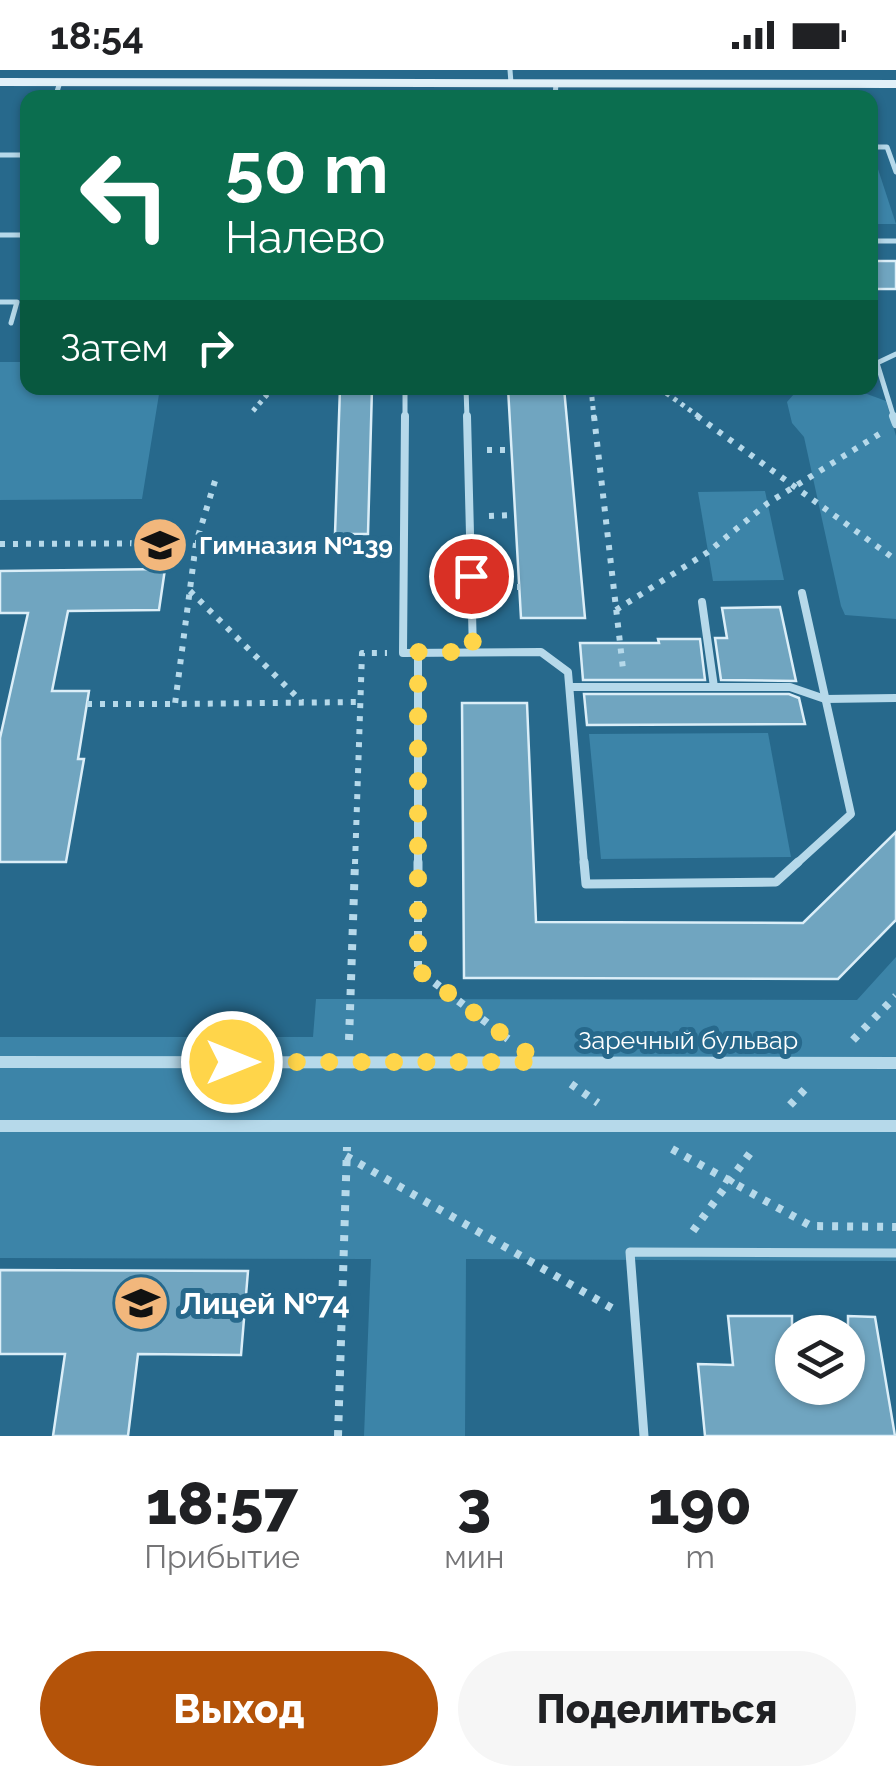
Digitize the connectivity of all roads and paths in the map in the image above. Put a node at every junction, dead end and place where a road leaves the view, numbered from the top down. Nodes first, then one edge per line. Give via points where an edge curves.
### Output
1 (226, 76) edge
2 (483, 76) edge
3 (510, 76) edge
4 (0, 82) edge
5 (60, 82) junction
6 (896, 84) edge
7 (58, 90) edge
8 (555, 90) edge
9 (878, 148) edge
10 (896, 172) edge
11 (0, 302) edge
12 (11, 322) dead end
13 (878, 366) edge
14 (267, 395) edge
15 (405, 395) edge
16 (466, 395) edge
17 (592, 395) edge
18 (669, 395) edge
19 (252, 412) dead end
20 (896, 424) edge
21 (486, 450) dead end
22 (511, 450) dead end
23 (215, 480) dead end
24 (797, 485) junction
25 (488, 516) dead end
26 (515, 516) dead end
27 (196, 543) junction
28 (0, 544) edge
29 (896, 560) edge
30 (491, 587) dead end
31 (520, 587) dead end
32 (190, 592) junction
33 (802, 593) dead end
34 (702, 602) dead end
35 (616, 610) junction
36 (403, 652) junction
37 (418, 652) junction
38 (473, 652) junction
39 (714, 686) junction
40 (570, 687) junction
41 (625, 687) junction
42 (896, 698) edge
43 (826, 699) junction
44 (303, 703) junction
45 (87, 704) dead end
46 (175, 704) junction
47 (418, 881) joint
48 (896, 996) edge
49 (0, 1062) edge
50 (539, 1062) junction
51 (830, 1062) junction
52 (896, 1062) edge
53 (0, 1126) edge
54 (632, 1126) junction
55 (770, 1126) junction
56 (896, 1126) edge
57 (346, 1156) dead end
58 (730, 1181) junction
59 (896, 1227) edge
60 (677, 1252) junction
61 (896, 1253) edge
62 (635, 1322) junction
63 (644, 1436) edge

1 - 2 street
1 - 5 street
2 - 3 street
3 - 8 street
4 - 5 street
5 - 7 lane
6 - 8 street
9 - 10 lane via 887,148
11 - 12 lane via 17,302
13 - 20 lane
14 - 19 path
15 - 36 lane
16 - 38 lane
17 - 35 path
18 - 24 path
20 - 24 path
21 - 22 path
23 - 27 path
24 - 29 path
24 - 35 path
25 - 26 path
27 - 28 path
27 - 32 path
30 - 31 path
32 - 44 path
32 - 46 path
33 - 43 lane
34 - 39 lane
35 - 41 path
36 - 37 lane
36 - 44 path via 362,653 360,702
37 - 38 lane
37 - 47 lane
38 - 40 lane via 541,652 568,672
39 - 41 lane
39 - 43 lane via 790,686
40 - 41 lane
40 - 43 lane via 586,884 776,882 851,814
42 - 43 lane
44 - 46 path
45 - 46 path
47 - 50 path via 418,970
48 - 51 path
49 - 50 street, Заречный бульвар
50 - 51 street, Заречный бульвар
50 - 54 path
51 - 52 street, Заречный бульвар
51 - 55 path
53 - 54 street
54 - 55 street
54 - 58 path
55 - 56 street
55 - 58 path
57 - 62 path
58 - 59 path via 810,1226
58 - 60 path
60 - 61 lane
60 - 62 lane via 630,1252
62 - 63 lane

